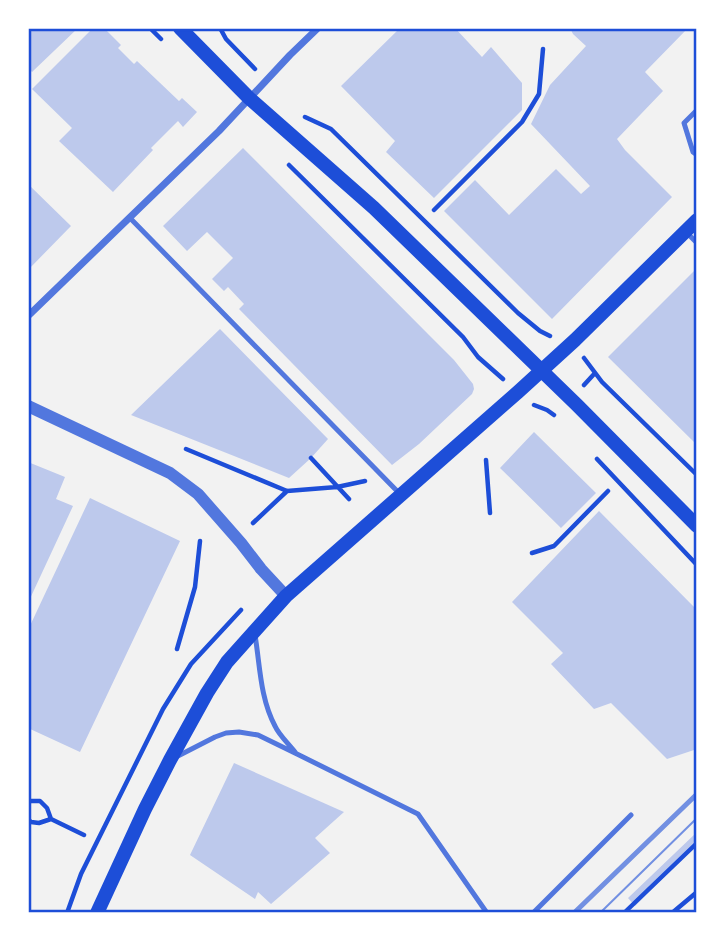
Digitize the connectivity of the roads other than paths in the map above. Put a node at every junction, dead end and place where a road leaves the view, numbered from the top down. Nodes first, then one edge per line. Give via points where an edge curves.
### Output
1 (180, 28) edge
2 (318, 28) edge
3 (249, 98) junction
4 (697, 110) edge
5 (697, 155) edge
6 (130, 218) junction
7 (697, 220) edge
8 (685, 232) junction
9 (697, 243) edge
10 (28, 316) edge
11 (541, 371) junction
12 (28, 406) edge
13 (402, 495) junction
14 (697, 526) edge
15 (286, 596) junction
16 (254, 631) junction
17 (297, 754) junction
18 (170, 760) junction
19 (631, 815) dead end
20 (97, 913) edge
21 (487, 913) edge
22 (533, 913) edge

1 - 3 main road
2 - 3 street
3 - 6 street
3 - 11 main road via 374,208
4 - 5 lane via 684,123
6 - 10 street
6 - 13 lane
7 - 8 main road
8 - 9 lane
8 - 11 main road
11 - 13 main road
11 - 14 main road
12 - 15 street via 170,473 198,494
13 - 15 main road
15 - 16 main road
16 - 17 lane via 270,714
16 - 18 main road via 227,662
17 - 18 lane via 258,735 239,732 215,737
17 - 21 lane via 418,814
18 - 20 main road
19 - 22 lane

